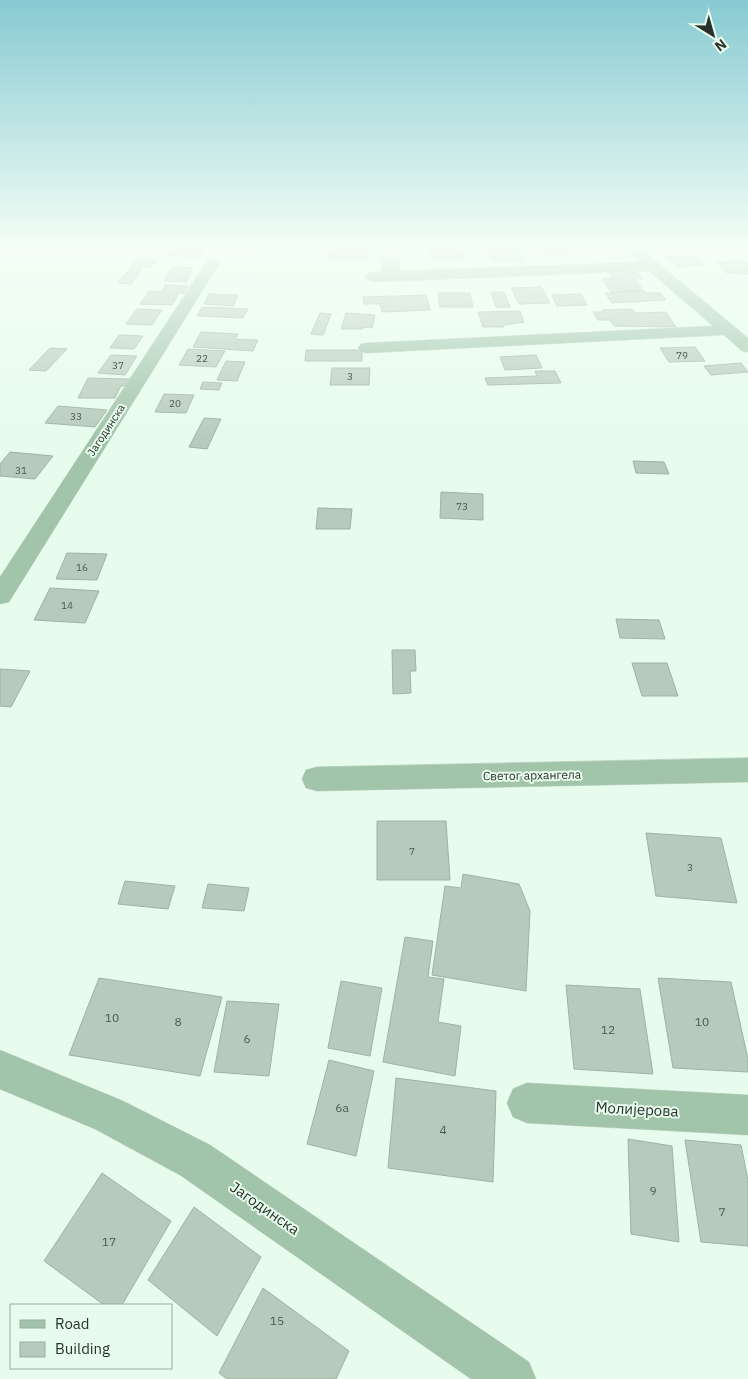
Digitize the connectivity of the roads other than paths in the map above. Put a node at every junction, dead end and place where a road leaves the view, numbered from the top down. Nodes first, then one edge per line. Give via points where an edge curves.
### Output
1 (182, 311) edge
2 (706, 311) edge
3 (728, 330) junction
4 (748, 347) edge
5 (367, 348) dead end
6 (0, 596) edge
7 (748, 770) edge
8 (317, 779) dead end
9 (0, 1068) edge
10 (526, 1103) dead end
11 (748, 1115) edge
12 (512, 1379) edge

1 - 6 street, Јагодинска
2 - 3 street
3 - 4 street
3 - 5 street
7 - 8 street, Светог архангела
9 - 12 street, Јагодинска via 109,1115 195,1160
10 - 11 street, Молијерова

